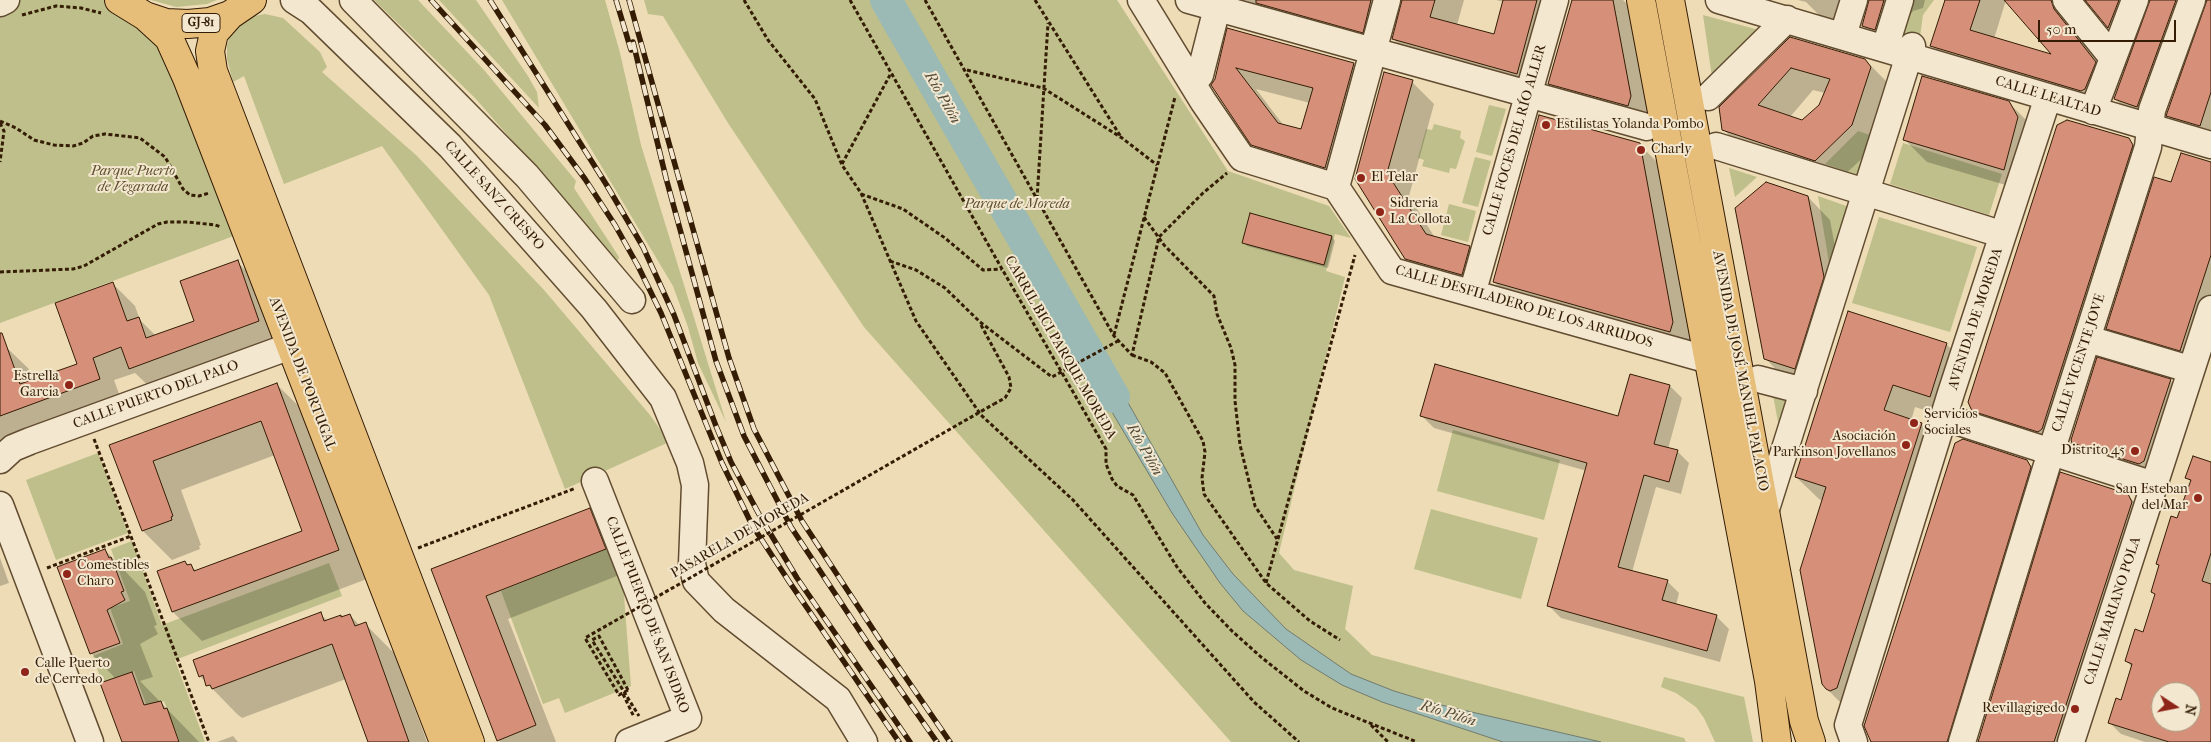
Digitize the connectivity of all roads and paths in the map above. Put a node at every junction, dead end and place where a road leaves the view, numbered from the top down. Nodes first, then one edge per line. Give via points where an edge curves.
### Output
1 (353, 0) edge
2 (744, 0) edge
3 (850, 0) edge
4 (925, 0) edge
5 (1035, 0) edge
6 (1141, 0) edge
7 (1190, 0) edge
8 (1387, 0) edge
9 (1555, 0) edge
10 (1641, 0) edge
11 (1670, 0) edge
12 (1719, 0) edge
13 (1854, 0) edge
14 (1900, 0) edge
15 (2066, 0) edge
16 (2135, 0) edge
17 (2192, 0) edge
18 (299, 2) edge
19 (1218, 4) edge
20 (7, 6) edge
21 (112, 7) edge
22 (241, 7) edge
23 (145, 16) junction
24 (1788, 19) junction
25 (1048, 23) junction
26 (1843, 36) junction
27 (1902, 50) junction
28 (2113, 58) junction
29 (966, 70) junction
30 (891, 75) junction
31 (1193, 82) junction
32 (1043, 88) junction
33 (1528, 95) junction
34 (2048, 96) junction
35 (1708, 97) dead end
36 (2093, 111) junction
37 (0, 122) edge
38 (1647, 126) dead end
39 (2150, 127) junction
40 (1122, 138) junction
41 (2211, 145) edge
42 (1716, 146) dead end
43 (1242, 158) junction
44 (0, 162) edge
45 (842, 165) junction
46 (1158, 166) junction
47 (1336, 187) junction
48 (213, 191) dead end
49 (1867, 193) junction
50 (860, 194) junction
51 (1037, 200) junction
52 (1144, 217) junction
53 (223, 228) dead end
54 (1988, 230) dead end
55 (1159, 237) junction
56 (1356, 250) dead end
57 (889, 261) junction
58 (1002, 269) junction
59 (0, 272) edge
60 (1476, 280) dead end
61 (632, 300) dead end
62 (2211, 308) edge
63 (980, 322) junction
64 (1114, 336) junction
65 (2088, 339) junction
66 (303, 341) junction
67 (1118, 341) junction
68 (1132, 355) junction
69 (1709, 360) junction
70 (2179, 366) dead end
71 (1062, 371) junction
72 (1758, 379) dead end
73 (1804, 390) junction
74 (1943, 417) junction
75 (87, 420) junction
76 (2051, 452) junction
77 (0, 459) edge
78 (596, 480) joint
79 (2154, 485) junction
80 (0, 506) edge
81 (1766, 509) junction
82 (131, 536) junction
83 (1277, 540) junction
84 (417, 548) dead end
85 (42, 570) dead end
86 (1266, 583) junction
87 (1340, 640) dead end
88 (1369, 722) junction
89 (636, 739) edge
90 (1777, 741) edge
91 (90, 742) edge
92 (209, 742) edge
93 (444, 742) edge
94 (470, 742) edge
95 (864, 742) edge
96 (1299, 742) edge
97 (1388, 742) edge
98 (1417, 742) edge
99 (1811, 742) edge
100 (1854, 742) edge
101 (1962, 742) edge
102 (2071, 742) edge

1 - 61 street via 527,176
2 - 45 path via 768,40 815,99
3 - 30 path, CARRIL BICI PARQUE MOREDA
4 - 29 path
5 - 25 path
6 - 31 street
7 - 19 street
8 - 47 street
9 - 33 street, CALLE FOCES DEL RÍO ALLER
10 - 69 main road, AVENIDA DE JOSÉ MANUEL PALACIO
11 - 81 main road, AVENIDA DE JOSÉ MANUEL PALACIO
12 - 24 street, CALLE LEALTAD
13 - 26 street
14 - 27 street
15 - 28 street
16 - 28 street
17 - 39 street, CALLE VICENTE JOVE via 2152,110
18 - 95 street, CALLE SANZ CRESPO via 450,146 594,309 663,398 690,463 695,485 692,564 696,581 724,610 838,698
19 - 31 street via 1200,75
19 - 33 street
20 - 21 path
21 - 23 main road, GJ-81
22 - 23 main road, GJ-81 via 210,22 166,23
22 - 66 main road, AVENIDA DE PORTUGAL via 214,33 210,51 213,72
23 - 66 main road, AVENIDA DE PORTUGAL via 169,38
24 - 26 street, CALLE LEALTAD
24 - 35 street
25 - 32 path
25 - 40 path
26 - 27 street, CALLE LEALTAD
27 - 34 street, CALLE LEALTAD
27 - 49 street
28 - 36 street
29 - 32 path
29 - 51 path
30 - 45 path
30 - 58 path, CARRIL BICI PARQUE MOREDA
31 - 43 street
31 - 46 path via 1176,91
32 - 40 path
32 - 51 path
33 - 38 street
33 - 60 street, CALLE FOCES DEL RÍO ALLER
34 - 36 street, CALLE LEALTAD
34 - 74 street, AVENIDA DE MOREDA
36 - 39 street, CALLE LEALTAD
37 - 44 path via 4,131
37 - 48 path via 34,140 54,145 73,146 105,134 140,138 165,157 183,189 190,195 199,196
39 - 41 street, CALLE LEALTAD
39 - 65 street, CALLE VICENTE JOVE via 2148,147
40 - 46 path
42 - 49 street
43 - 47 street
43 - 55 path
45 - 50 path
46 - 52 path
47 - 69 street, CALLE DESFILADERO DE LOS ARRUDOS via 1392,271
49 - 54 street
49 - 73 street
50 - 57 path
50 - 58 path via 902,209 945,238 983,270
51 - 64 path
52 - 55 path
52 - 64 path
53 - 59 path via 167,222 84,266
55 - 68 path
55 - 83 path via 1214,296 1235,365 1240,446 1255,506
56 - 83 path
57 - 63 path, PASARELA DE MOREDA via 916,270 945,288
57 - 96 path via 916,321 981,415 1073,500 1254,702
58 - 71 path, CARRIL BICI PARQUE MOREDA
62 - 79 street, CALLE MARIANO POLA
63 - 71 path, PASARELA DE MOREDA via 1052,377
63 - 89 path, PASARELA DE MOREDA, bridge via 1009,377 1011,388 1005,398 585,638 619,696 628,690 599,636 592,640 618,684
64 - 67 path
65 - 70 street
65 - 76 street, CALLE VICENTE JOVE
66 - 75 street, CALLE PUERTO DEL PALO
66 - 93 main road, AVENIDA DE PORTUGAL
66 - 94 main road, AVENIDA DE PORTUGAL
67 - 68 path
67 - 71 path
68 - 86 path via 1151,362 1165,373 1204,441 1204,494
69 - 90 main road, AVENIDA DE JOSÉ MANUEL PALACIO via 1769,681
71 - 88 path, CARRIL BICI PARQUE MOREDA via 1106,448 1106,464 1112,478 1117,486 1133,495 1177,567 1205,603 1261,657 1304,691 1332,708
72 - 73 street
73 - 81 street
74 - 76 street
74 - 100 street, AVENIDA DE MOREDA via 1848,725
75 - 77 street, CALLE PUERTO DEL PALO via 21,444
75 - 82 path
76 - 79 street
76 - 101 street, CALLE VICENTE JOVE
78 - 84 path
78 - 89 street, CALLE PUERTO DE SAN ISIDRO via 688,718
79 - 102 street, CALLE MARIANO POLA
80 - 91 street
81 - 99 main road, AVENIDA DE JOSÉ MANUEL PALACIO via 1804,721
82 - 85 path
82 - 92 path
83 - 86 path
86 - 87 path
88 - 97 path
88 - 98 path, CARRIL BICI PARQUE MOREDA

